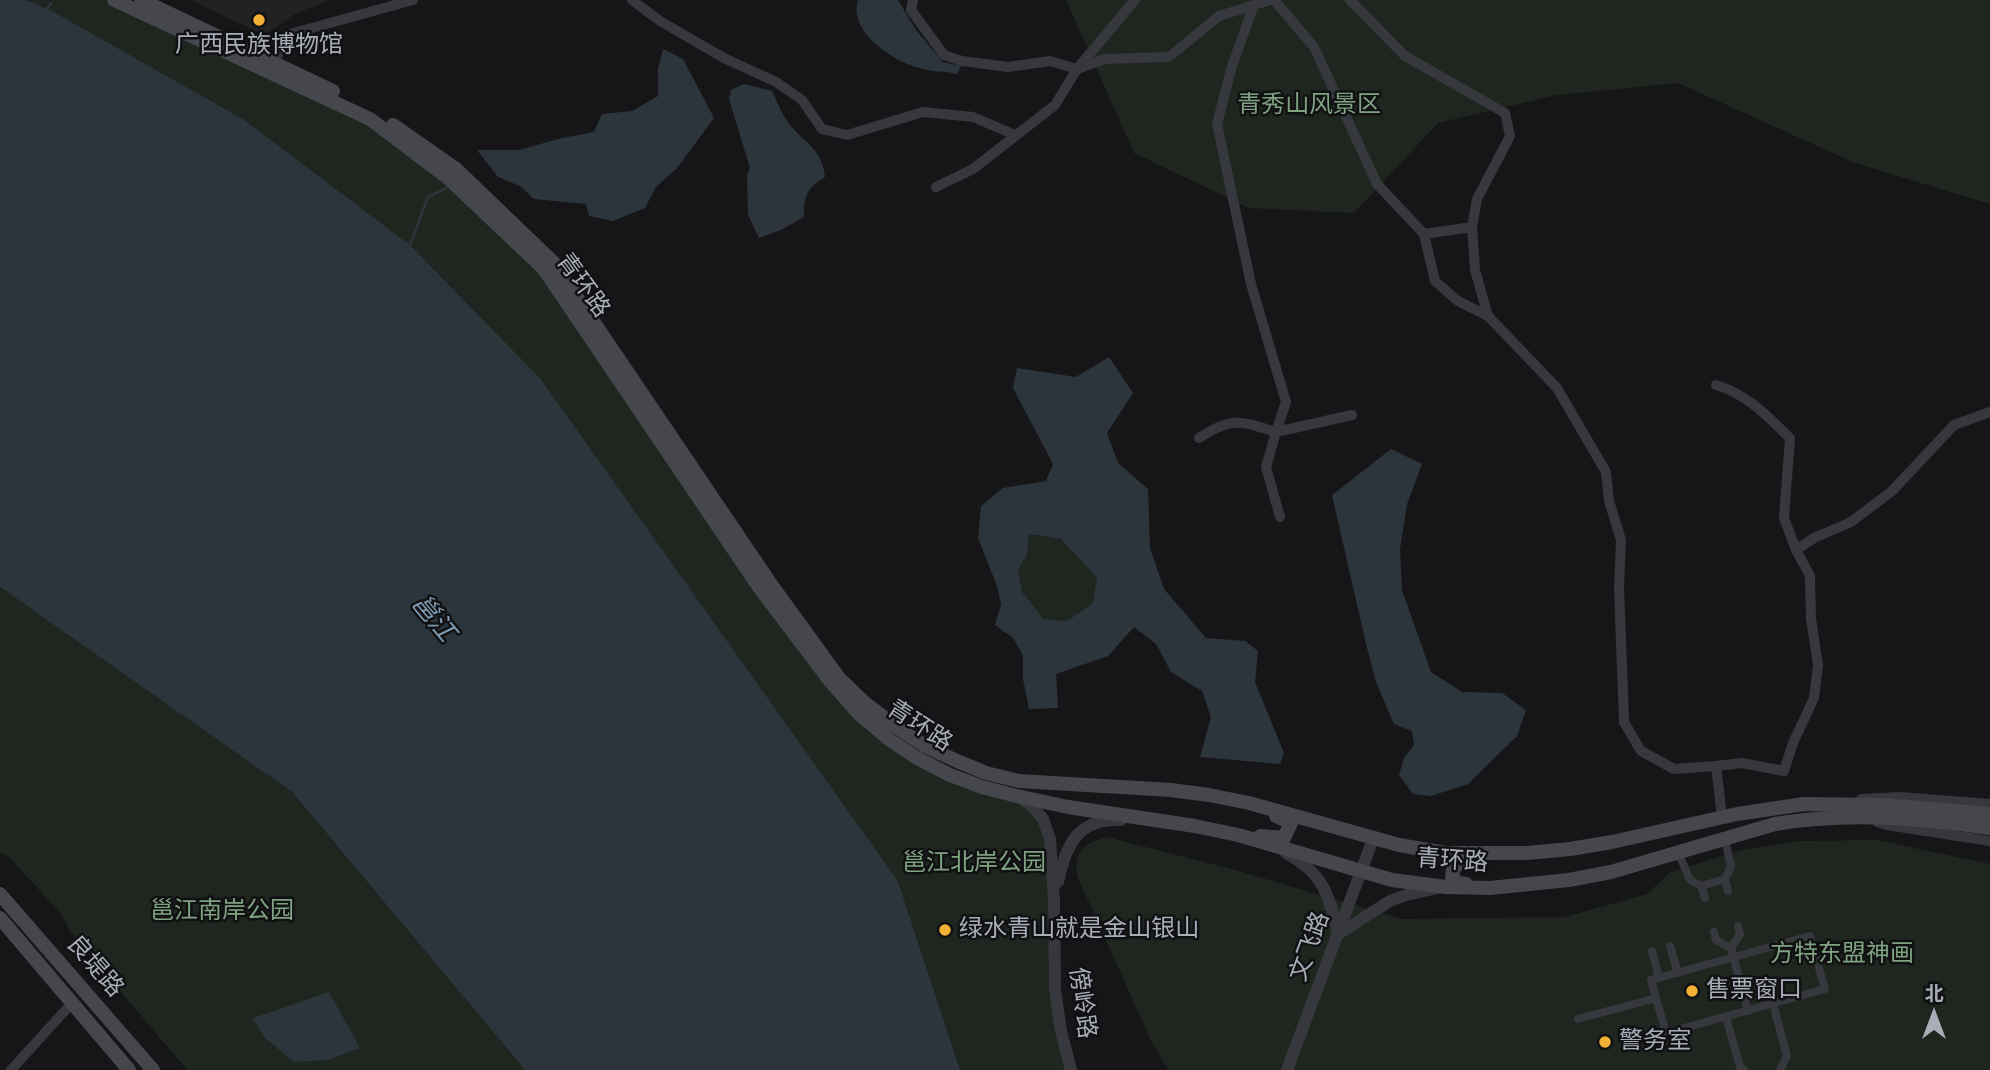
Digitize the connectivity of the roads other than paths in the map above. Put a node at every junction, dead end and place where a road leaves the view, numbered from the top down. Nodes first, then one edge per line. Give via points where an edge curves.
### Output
1 (114, 0) edge
2 (141, 0) edge
3 (413, 0) edge
4 (632, 0) edge
5 (913, 0) edge
6 (1135, 0) edge
7 (1272, 0) edge
8 (1350, 0) edge
9 (1254, 5) junction
10 (274, 62) junction
11 (1077, 69) junction
12 (1015, 135) junction
13 (936, 187) dead end
14 (1472, 228) junction
15 (1424, 234) junction
16 (1488, 316) junction
17 (1716, 385) dead end
18 (1990, 412) edge
19 (1352, 415) dead end
20 (1276, 432) junction
21 (1199, 438) dead end
22 (1280, 517) dead end
23 (1796, 550) junction
24 (1716, 766) junction
25 (1017, 796) junction
26 (1832, 802) junction
27 (1249, 803) junction
28 (1990, 804) edge
29 (1990, 814) edge
30 (1722, 817) junction
31 (1863, 817) junction
32 (1162, 821) junction
33 (1990, 828) edge
34 (1238, 835) junction
35 (1373, 839) junction
36 (1725, 839) junction
37 (1990, 841) edge
38 (1272, 845) junction
39 (1678, 852) junction
40 (1489, 854) junction
41 (1361, 871) junction
42 (1725, 879) junction
43 (1702, 886) junction
44 (1446, 887) junction
45 (1490, 888) junction
46 (1728, 891) dead end
47 (0, 894) edge
48 (1705, 898) dead end
49 (1054, 900) junction
50 (0, 918) edge
51 (1738, 926) dead end
52 (1714, 932) dead end
53 (1338, 934) junction
54 (1670, 946) dead end
55 (1731, 948) junction
56 (1652, 951) dead end
57 (1734, 958) junction
58 (1678, 973) junction
59 (1659, 978) junction
60 (1656, 998) junction
61 (71, 1004) junction
62 (1773, 1004) junction
63 (1748, 1011) junction
64 (1726, 1017) junction
65 (1578, 1019) dead end
66 (11, 1070) edge
67 (129, 1070) edge
68 (153, 1070) edge
69 (1071, 1070) edge
70 (1287, 1070) edge
71 (1744, 1070) edge
72 (1780, 1070) edge

1 - 25 main road, 青环路 via 370,118 448,178 544,269 759,587 859,715 917,758 950,775
2 - 10 main road, 青环路
3 - 10 street via 290,34
4 - 12 street via 724,58 776,82 802,100 822,129 848,135 923,112 973,117
5 - 11 street via 911,10 944,55 1009,67 1050,61
6 - 11 street
7 - 9 street
7 - 15 street via 1314,47 1377,184
8 - 14 street via 1405,56 1505,113 1510,136 1477,199
9 - 11 street via 1219,16 1169,57 1105,59
9 - 20 street via 1217,124 1251,284 1286,402
10 - 27 main road, 青环路 via 371,109 456,169 553,262 768,580 839,678 865,703 925,746 1019,781 1171,790
11 - 12 street via 1055,104
12 - 13 street via 974,169
14 - 15 street
14 - 16 street via 1475,270
15 - 16 street via 1434,281 1458,301
16 - 24 street via 1557,388 1606,472 1621,540 1624,722 1641,751 1674,769
17 - 23 street via 1736,391 1790,438 1784,518
18 - 23 street via 1954,425 1892,491 1851,522
19 - 20 street
20 - 21 street via 1244,422 1221,423
20 - 22 street via 1266,467
23 - 24 street via 1810,576 1818,666 1814,698 1784,771 1742,763
24 - 30 street
25 - 32 main road, 青环路
25 - 49 street via 1047,828
26 - 28 street via 1882,797
26 - 29 main road, 青环路
26 - 30 main road, 青环路
27 - 34 main road via 1291,823 1284,838
27 - 35 main road, 青环路
30 - 40 main road, 青环路 via 1584,846
31 - 33 main road, 青环路
31 - 36 main road, 青环路 via 1799,820
31 - 37 street
32 - 34 main road, 青环路
32 - 49 street via 1110,819 1095,822 1076,835 1063,858
34 - 38 main road, 青环路
35 - 40 main road, 青环路 via 1446,853
35 - 41 street, 文飞路
36 - 39 main road, 青环路
36 - 42 street via 1731,867
38 - 41 main road, 青环路
38 - 53 street via 1300,860 1320,878
39 - 43 street via 1690,880
39 - 45 main road, 青环路 via 1611,872
40 - 45 main road via 1457,864 1452,877 1458,883
41 - 44 main road, 青环路
41 - 53 street, 文飞路
42 - 43 street
42 - 46 street
43 - 48 street
44 - 45 main road, 青环路
44 - 53 street via 1390,901
47 - 68 main road, 良堤路
49 - 69 street, 傍岭路 via 1055,990
50 - 61 main road, 良堤路
51 - 55 street via 1740,934
52 - 55 street via 1716,940
53 - 70 street, 文飞路
54 - 58 street
55 - 57 street
56 - 59 street
57 - 58 street
57 - 62 street via 1811,936 1825,989
57 - 63 street
58 - 59 street
59 - 60 street via 1651,980
60 - 64 street via 1666,1033
60 - 65 street
61 - 66 street
61 - 67 main road, 良堤路
62 - 63 street
62 - 72 street via 1787,1056
63 - 64 street
64 - 71 street

